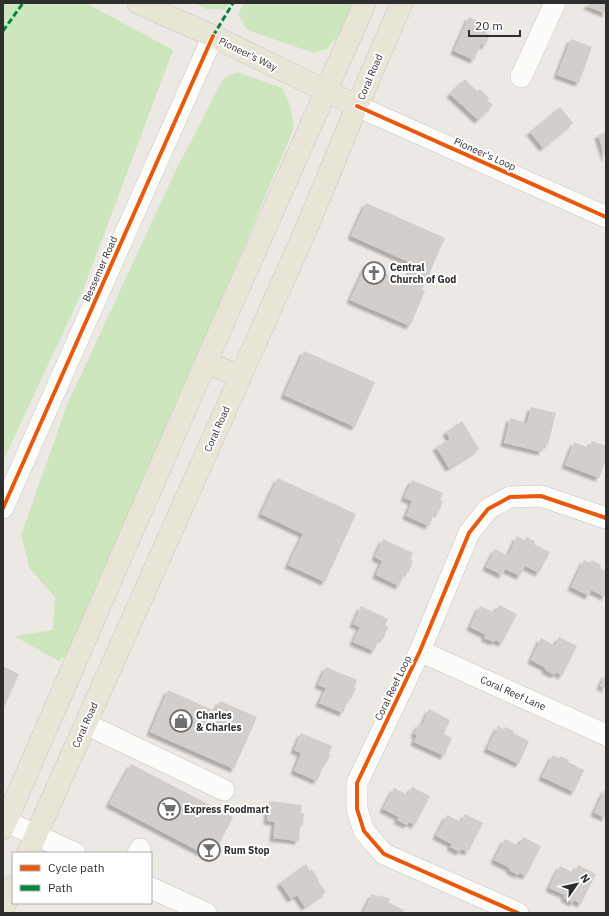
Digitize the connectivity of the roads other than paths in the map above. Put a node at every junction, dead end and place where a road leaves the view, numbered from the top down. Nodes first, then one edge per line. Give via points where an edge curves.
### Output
1 (138, 3) edge
2 (365, 3) edge
3 (402, 3) edge
4 (555, 3) edge
5 (213, 36) junction
6 (521, 77) dead end
7 (326, 92) junction
8 (357, 106) junction
9 (606, 217) edge
10 (206, 362) junction
11 (240, 377) junction
12 (3, 508) edge
13 (606, 518) edge
14 (97, 613) junction
15 (129, 626) junction
16 (420, 651) junction
17 (86, 724) junction
18 (606, 735) edge
19 (224, 790) dead end
20 (4, 823) edge
21 (32, 844) edge
22 (70, 852) edge
23 (152, 888) edge
24 (12, 889) edge
25 (3, 909) edge
26 (206, 913) edge
27 (518, 913) edge

1 - 5 main road, Pioneer's Way
2 - 7 main road
3 - 8 main road, Coral Road
4 - 6 street
5 - 7 main road, Pioneer's Way
5 - 12 street, Bessemer Road
7 - 8 main road, Pioneer's Way
7 - 10 main road
8 - 9 street, Pioneer's Loop
8 - 11 main road, Coral Road via 308,225
10 - 11 main road
10 - 14 main road
11 - 15 main road, Coral Road
13 - 16 street, Coral Reef Loop via 541,496 510,497 488,509 469,533
14 - 15 main road
14 - 20 main road
15 - 17 main road, Coral Road
16 - 18 street, Coral Reef Lane
16 - 27 street, Coral Reef Loop via 357,783 357,809 364,831 384,854
17 - 19 street
17 - 21 main road, Coral Road
20 - 21 street
21 - 22 street
23 - 26 street
24 - 25 main road

